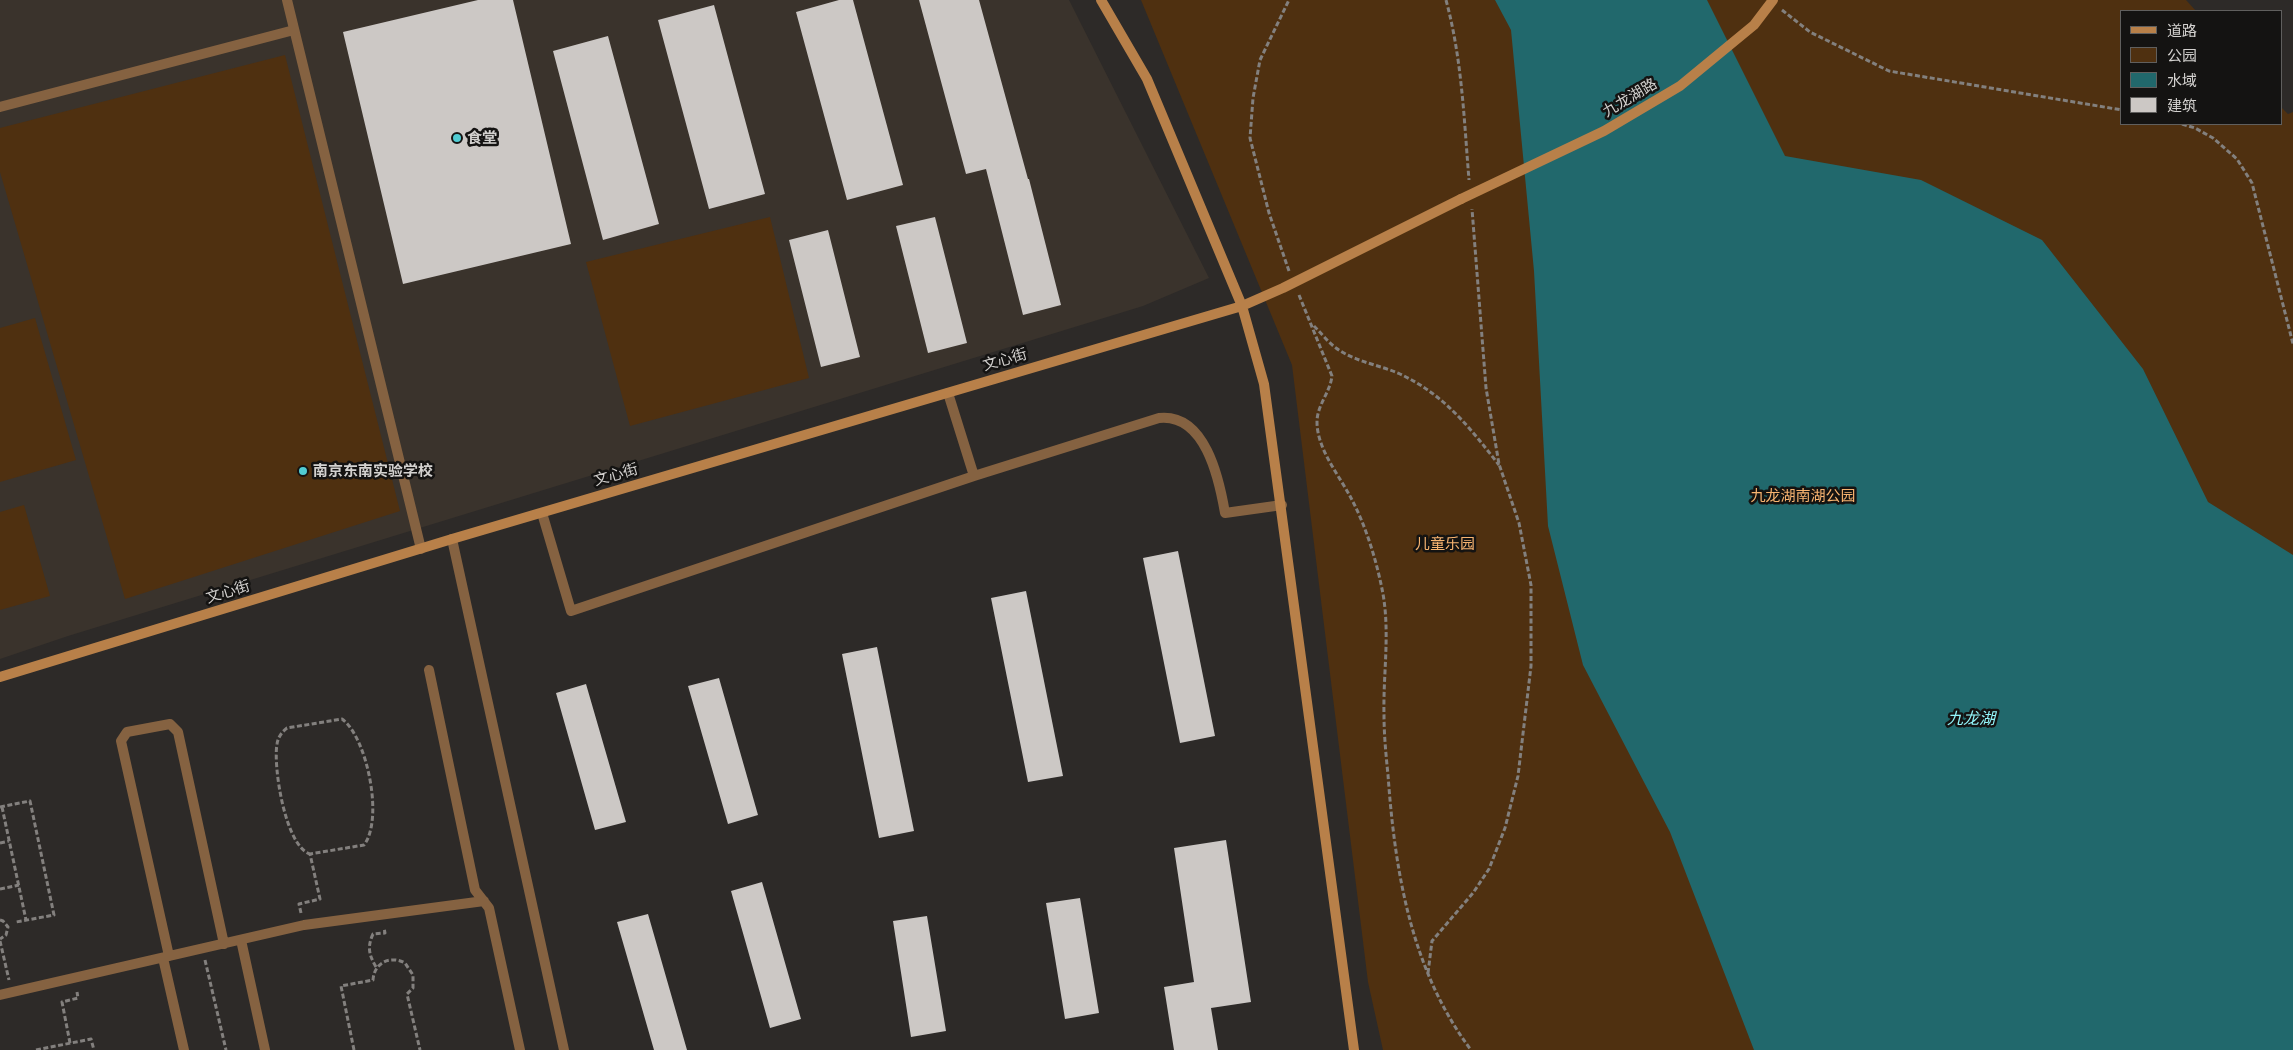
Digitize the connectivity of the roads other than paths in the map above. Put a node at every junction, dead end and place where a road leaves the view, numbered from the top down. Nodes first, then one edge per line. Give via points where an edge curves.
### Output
1 (287, 0) edge
2 (1101, 0) edge
3 (1774, 3) edge
4 (294, 30) junction
5 (0, 107) edge
6 (1242, 306) junction
7 (948, 393) junction
8 (974, 476) junction
9 (1282, 505) junction
10 (542, 513) junction
11 (452, 539) junction
12 (421, 549) junction
13 (429, 670) dead end
14 (0, 677) edge
15 (484, 901) junction
16 (240, 940) junction
17 (224, 944) junction
18 (166, 957) junction
19 (0, 995) edge
20 (184, 1050) edge
21 (265, 1050) edge
22 (520, 1050) edge
23 (564, 1050) edge
24 (1354, 1050) edge

1 - 4 street
2 - 6 street via 1148,79
3 - 6 street, 九龙湖路, bridge via 1754,24 1680,86 1604,131 1475,190
4 - 5 street
4 - 12 street
6 - 7 street, 文心街
6 - 9 street via 1264,384
7 - 8 street
7 - 10 street, 文心街
8 - 9 street via 1172,416 1194,430 1208,453 1225,513
8 - 10 street via 571,611
9 - 24 street via 1302,676
10 - 11 street, 文心街
11 - 12 street, 文心街
11 - 23 street
12 - 14 street, 文心街
13 - 15 street via 475,890
15 - 16 street via 304,925
15 - 22 street
16 - 17 street
16 - 21 street
17 - 18 street
17 - 18 street via 178,732 170,724 127,732 121,740
18 - 19 street
18 - 20 street

